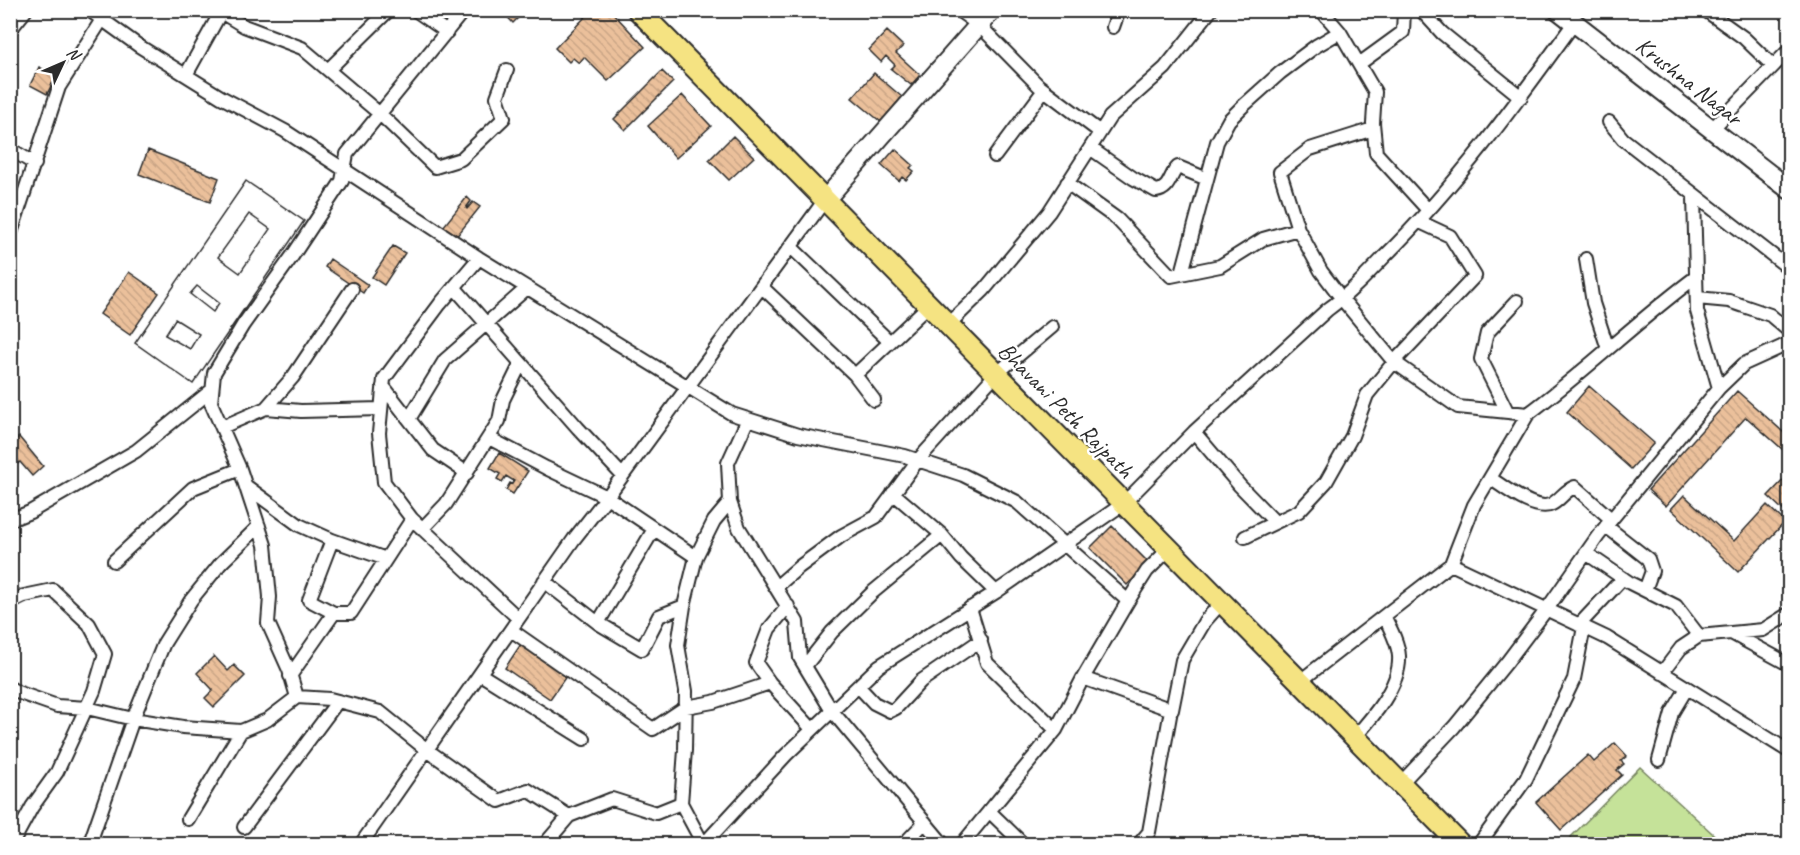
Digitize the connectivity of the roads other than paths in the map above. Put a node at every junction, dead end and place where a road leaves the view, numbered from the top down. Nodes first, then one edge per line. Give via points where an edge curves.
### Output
1 (26, 10) edge
2 (89, 10) edge
3 (388, 10) edge
4 (416, 10) edge
5 (464, 10) edge
6 (638, 10) edge
7 (958, 10) edge
8 (992, 10) edge
9 (1119, 10) edge
10 (1211, 10) edge
11 (1321, 10) edge
12 (1404, 10) edge
13 (1421, 10) edge
14 (1558, 10) edge
15 (1705, 10) edge
16 (222, 11) edge
17 (105, 15) edge
18 (1574, 23) junction
19 (979, 25) junction
20 (1113, 27) dead end
21 (10, 30) edge
22 (447, 32) junction
23 (1340, 32) junction
24 (1790, 49) edge
25 (1359, 64) junction
26 (1773, 66) junction
27 (328, 70) junction
28 (507, 70) dead end
29 (186, 75) junction
30 (1044, 90) junction
31 (1521, 97) junction
32 (380, 114) junction
33 (1609, 122) dead end
34 (1373, 129) junction
35 (1712, 129) junction
36 (1100, 132) junction
37 (1090, 148) junction
38 (10, 149) edge
39 (995, 156) dead end
40 (35, 164) junction
41 (344, 170) junction
42 (1207, 179) junction
43 (1067, 183) junction
44 (1790, 190) edge
45 (1694, 197) junction
46 (824, 201) junction
47 (1428, 210) junction
48 (1419, 222) junction
49 (1298, 229) junction
50 (10, 237) edge
51 (791, 247) junction
52 (479, 258) junction
53 (1586, 259) dead end
54 (1790, 270) edge
55 (1182, 273) junction
56 (1696, 277) junction
57 (454, 287) junction
58 (762, 287) junction
59 (527, 288) junction
60 (352, 289) dead end
61 (1697, 298) junction
62 (1342, 299) junction
63 (1517, 301) dead end
64 (928, 306) junction
65 (487, 324) junction
66 (947, 326) junction
67 (1052, 327) dead end
68 (1790, 332) edge
69 (890, 342) junction
70 (1784, 345) edge
71 (1608, 349) junction
72 (1790, 358) edge
73 (1394, 362) junction
74 (522, 363) junction
75 (855, 375) junction
76 (995, 375) junction
77 (383, 386) junction
78 (688, 386) junction
79 (1719, 388) junction
80 (212, 390) junction
81 (874, 400) dead end
82 (266, 408) junction
83 (381, 409) junction
84 (1507, 411) junction
85 (1528, 414) junction
86 (748, 418) junction
87 (409, 419) junction
88 (222, 427) junction
89 (1194, 432) junction
90 (489, 438) junction
91 (918, 460) junction
92 (240, 469) junction
93 (467, 473) junction
94 (622, 475) junction
95 (1490, 478) junction
96 (246, 486) junction
97 (893, 493) junction
98 (607, 497) junction
99 (730, 502) junction
100 (1124, 504) junction
101 (412, 519) junction
102 (10, 520) edge
103 (1275, 522) junction
104 (1609, 523) junction
105 (259, 526) junction
106 (422, 529) junction
107 (654, 529) junction
108 (942, 535) junction
109 (1245, 537) dead end
110 (332, 540) junction
111 (1065, 546) junction
112 (1168, 550) junction
113 (1586, 554) junction
114 (696, 557) junction
115 (387, 559) junction
116 (114, 561) dead end
117 (1451, 564) junction
118 (1623, 578) junction
119 (544, 581) junction
120 (776, 587) junction
121 (1645, 590) junction
122 (996, 592) junction
123 (1128, 601) junction
124 (10, 603) edge
125 (1221, 603) junction
126 (684, 606) junction
127 (788, 606) junction
128 (970, 608) junction
129 (1547, 609) junction
130 (334, 613) junction
131 (1790, 613) edge
132 (1384, 616) junction
133 (518, 618) junction
134 (598, 623) junction
135 (1582, 626) junction
136 (511, 630) junction
137 (1733, 634) junction
138 (1699, 636) junction
139 (981, 640) junction
140 (1790, 665) edge
141 (805, 666) junction
142 (1662, 673) junction
143 (480, 674) junction
144 (290, 676) junction
145 (1083, 678) junction
146 (1299, 682) junction
147 (770, 683) junction
148 (858, 686) junction
149 (10, 688) edge
150 (1687, 688) junction
151 (297, 697) junction
152 (338, 701) junction
153 (686, 707) junction
154 (87, 708) junction
155 (1171, 710) junction
156 (832, 711) junction
157 (133, 719) junction
158 (813, 729) junction
159 (1056, 730) junction
160 (241, 731) junction
161 (1354, 738) junction
162 (584, 739) dead end
163 (427, 750) junction
164 (1790, 752) edge
165 (1659, 760) dead end
166 (1400, 784) junction
167 (681, 803) junction
168 (989, 811) junction
169 (569, 816) junction
170 (188, 819) dead end
171 (925, 822) junction
172 (244, 827) dead end
173 (12, 844) edge
174 (98, 844) edge
175 (361, 844) edge
176 (545, 844) edge
177 (704, 844) edge
178 (904, 844) edge
179 (943, 844) edge
180 (962, 844) edge
181 (1023, 844) edge
182 (1139, 844) edge
183 (1460, 844) edge
184 (1479, 844) edge

1 - 21 street
2 - 17 street
3 - 27 street
4 - 22 street
5 - 22 street
6 - 46 main road, Bhavani Peth Rajpath
7 - 19 street
8 - 19 main road
9 - 20 street
10 - 36 street via 1165,68 1110,117
11 - 23 street
12 - 25 street via 1403,32
13 - 31 street via 1442,33
14 - 18 main road, Krushna Nagar
15 - 26 street via 1744,38
16 - 27 street via 244,26 302,48
16 - 29 street
17 - 29 street via 139,46
17 - 40 street via 59,87
18 - 31 street
18 - 35 main road, Krushna Nagar
19 - 30 street
19 - 46 main road
22 - 32 street
23 - 25 street
23 - 42 street via 1307,53 1229,120 1217,142
24 - 26 street
25 - 34 street via 1375,92
26 - 35 street
27 - 32 street
28 - 32 street via 497,97 504,117 461,159 435,167
29 - 41 street via 285,131
30 - 36 street
30 - 39 street
31 - 47 street
32 - 41 street via 347,154
33 - 45 street via 1623,139
34 - 47 street via 1376,153
34 - 49 street via 1310,149 1280,172
35 - 44 main road, Krushna Nagar
36 - 37 street
37 - 42 street via 1156,192 1169,184 1178,167
37 - 43 street
38 - 40 street
40 - 50 street
41 - 52 street
41 - 80 street via 342,181 214,373
42 - 55 street
43 - 55 street via 1117,219 1171,276
43 - 66 street via 1049,212 984,290
45 - 54 street
45 - 56 street
46 - 51 street
46 - 64 main road, Bhavani Peth Rajpath
47 - 48 street
48 - 62 street
48 - 73 street via 1450,236 1476,276
49 - 55 street via 1263,239 1220,266
49 - 62 street
51 - 58 street
51 - 69 street
52 - 57 street
52 - 59 street
53 - 71 street via 1593,303
56 - 61 street
56 - 71 street
57 - 65 street
57 - 77 street via 384,379
58 - 75 street
58 - 78 street
59 - 65 street
59 - 78 street
60 - 82 street via 293,377
61 - 68 street via 1729,301 1770,315
61 - 79 street via 1697,311
62 - 73 street
62 - 89 street
63 - 84 street via 1487,333 1481,359
64 - 66 main road, Bhavani Peth Rajpath
64 - 69 street
65 - 74 street
65 - 87 street via 445,360
66 - 76 main road, Bhavani Peth Rajpath
67 - 76 street
69 - 75 street
70 - 72 street
70 - 79 street via 1744,364
71 - 85 street
73 - 84 street via 1458,407
73 - 103 street via 1367,395 1352,436 1326,482 1299,511
74 - 90 street via 502,400 499,422
74 - 94 street
75 - 81 street
76 - 91 street
76 - 100 main road, Bhavani Peth Rajpath
77 - 83 street
77 - 87 street
78 - 86 street via 732,414
78 - 94 street
79 - 104 street
80 - 88 street via 211,403
80 - 102 street via 136,451
82 - 83 street
82 - 88 street
83 - 101 street via 384,482
84 - 85 street
85 - 95 street
86 - 91 street via 798,435
86 - 99 street via 728,463
87 - 93 street via 433,450
88 - 92 street
89 - 100 street
89 - 103 street
90 - 93 street
90 - 98 street
91 - 97 street
91 - 111 street via 963,475 1017,502
92 - 96 street
92 - 116 street via 193,488
93 - 106 street via 447,504
94 - 98 street
95 - 104 street via 1536,506 1553,504 1575,488
95 - 117 street via 1474,505
96 - 105 street
96 - 110 street via 298,525
97 - 108 street
97 - 120 street via 876,517 841,536
98 - 107 street
98 - 119 street
99 - 114 street via 714,521
99 - 120 street via 739,528
100 - 111 street
100 - 112 main road, Bhavani Peth Rajpath
101 - 106 street
101 - 115 street
103 - 109 street
104 - 113 street
104 - 121 street via 1648,559 1652,572
105 - 144 street via 265,545 270,597 268,623
105 - 157 street via 190,600 164,643
106 - 133 street
107 - 114 street
107 - 134 street
108 - 122 street
108 - 141 street via 873,592 832,632
110 - 115 street
110 - 130 street via 309,600
111 - 122 street
111 - 123 street
112 - 123 street via 1147,570
112 - 125 main road, Bhavani Peth Rajpath
113 - 118 street
113 - 129 street
114 - 126 street
115 - 130 street via 351,614
117 - 129 street
117 - 132 street
118 - 121 street
118 - 135 street
119 - 133 street
119 - 134 street
120 - 127 street
121 - 138 street via 1676,606
122 - 128 street
123 - 145 street
124 - 154 street via 53,590 89,624 105,654
125 - 146 main road, Bhavani Peth Rajpath
125 - 155 street via 1205,621 1182,660
126 - 134 street via 659,616 642,649
126 - 153 street via 678,645
127 - 141 street via 797,622 800,658
127 - 147 street via 769,629 756,663
128 - 139 street
128 - 148 street via 879,666
129 - 135 street
129 - 166 street via 1454,727
130 - 144 street
131 - 137 street via 1763,630
132 - 146 street
132 - 161 street via 1399,656 1397,673 1373,718
133 - 136 street
135 - 142 street
135 - 184 street via 1574,679 1526,779
136 - 143 street
136 - 153 street via 653,729
137 - 138 street
137 - 140 street
138 - 142 street via 1681,648
139 - 148 street via 921,681 890,711 874,703
139 - 159 street via 987,663
141 - 156 street
142 - 150 street
143 - 162 street
143 - 163 street
144 - 151 street
145 - 155 street
145 - 159 street
146 - 161 main road, Bhavani Peth Rajpath
147 - 153 street
147 - 158 street
148 - 156 street
149 - 154 street via 57,706
150 - 164 street
150 - 165 street via 1672,713
151 - 152 street
151 - 160 street via 267,720
152 - 163 street via 380,712
152 - 172 street
153 - 167 street
154 - 157 street
154 - 173 street via 57,772
155 - 182 street via 1149,832
156 - 158 street
156 - 171 street
157 - 160 street
157 - 174 street via 92,837
158 - 177 street
159 - 168 street
160 - 170 street
161 - 166 main road, Bhavani Peth Rajpath
163 - 169 street via 499,801 528,790
163 - 175 street
166 - 183 main road, Bhavani Peth Rajpath
167 - 169 street via 656,813 612,799
167 - 177 street
168 - 180 street
168 - 181 street
169 - 176 street
171 - 178 street
171 - 179 street

